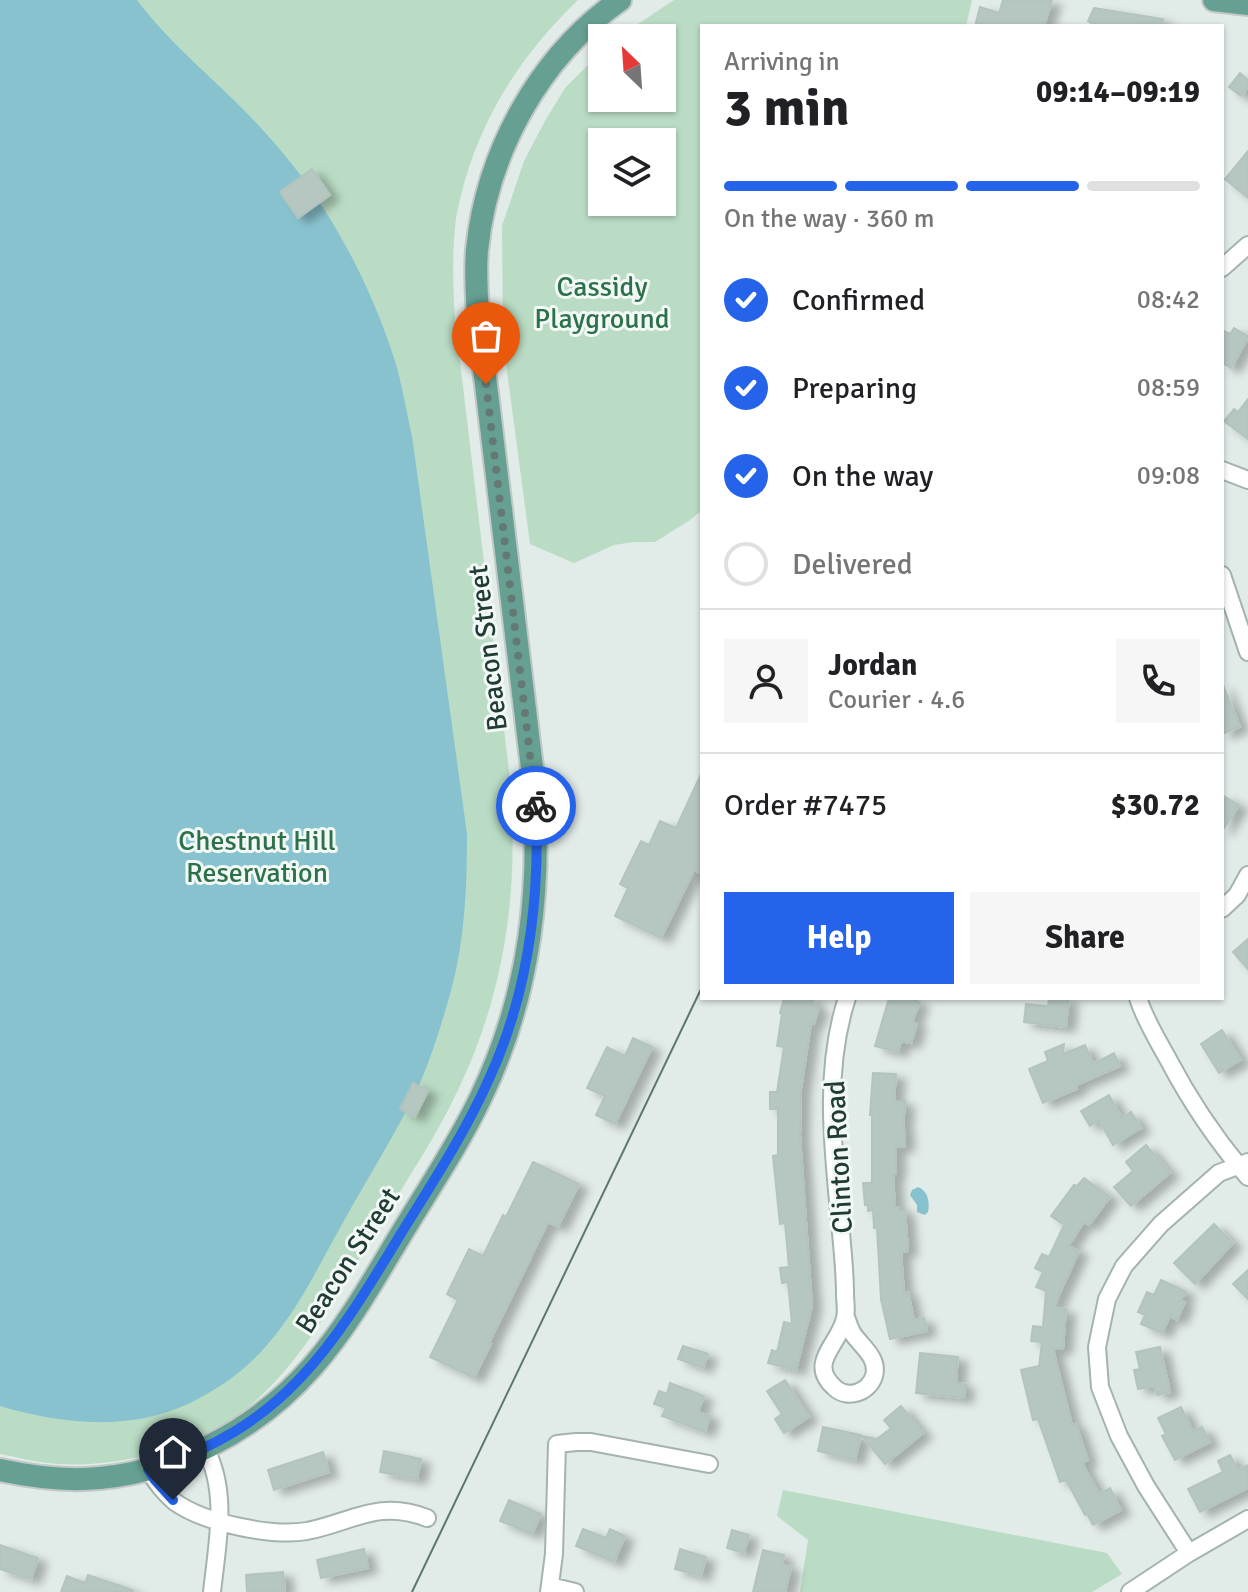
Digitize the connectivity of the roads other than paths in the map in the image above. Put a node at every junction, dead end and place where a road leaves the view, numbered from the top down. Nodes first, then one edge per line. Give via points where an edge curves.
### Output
1 (620, 0) edge
2 (1214, 0) edge
3 (1248, 4) edge
4 (1248, 245) edge
5 (1224, 266) edge
6 (1224, 471) edge
7 (1248, 480) edge
8 (1224, 581) edge
9 (1248, 652) edge
10 (1248, 875) edge
11 (1224, 907) edge
12 (846, 1000) edge
13 (1139, 1000) edge
14 (1245, 1168) edge
15 (846, 1317) dead end
16 (205, 1448) junction
17 (709, 1464) dead end
18 (148, 1469) junction
19 (0, 1470) edge
20 (427, 1518) dead end
21 (1248, 1519) edge
22 (219, 1521) junction
23 (1189, 1553) junction
24 (549, 1589) edge
25 (212, 1592) edge
26 (575, 1592) edge
27 (1130, 1592) edge

1 - 16 main road, Beacon Street via 567,47 522,110 497,165 477,252 478,318 535,800 535,891 518,996 491,1076 466,1126 344,1327 282,1397
2 - 3 main road
4 - 5 street
6 - 7 street
8 - 9 street
10 - 11 street
12 - 15 street, Clinton Road via 836,1049 832,1121
13 - 14 street via 1184,1091
14 - 23 street via 1219,1173 1161,1224 1124,1266 1107,1299 1097,1347 1100,1387 1119,1436
16 - 18 main road, Beacon Street
16 - 22 street via 218,1484
17 - 24 street via 591,1442 557,1444
18 - 19 main road, Beacon Street via 85,1479
18 - 22 street via 185,1509
20 - 22 street via 383,1511 280,1533
21 - 23 street
22 - 25 street
23 - 27 street
24 - 26 street

